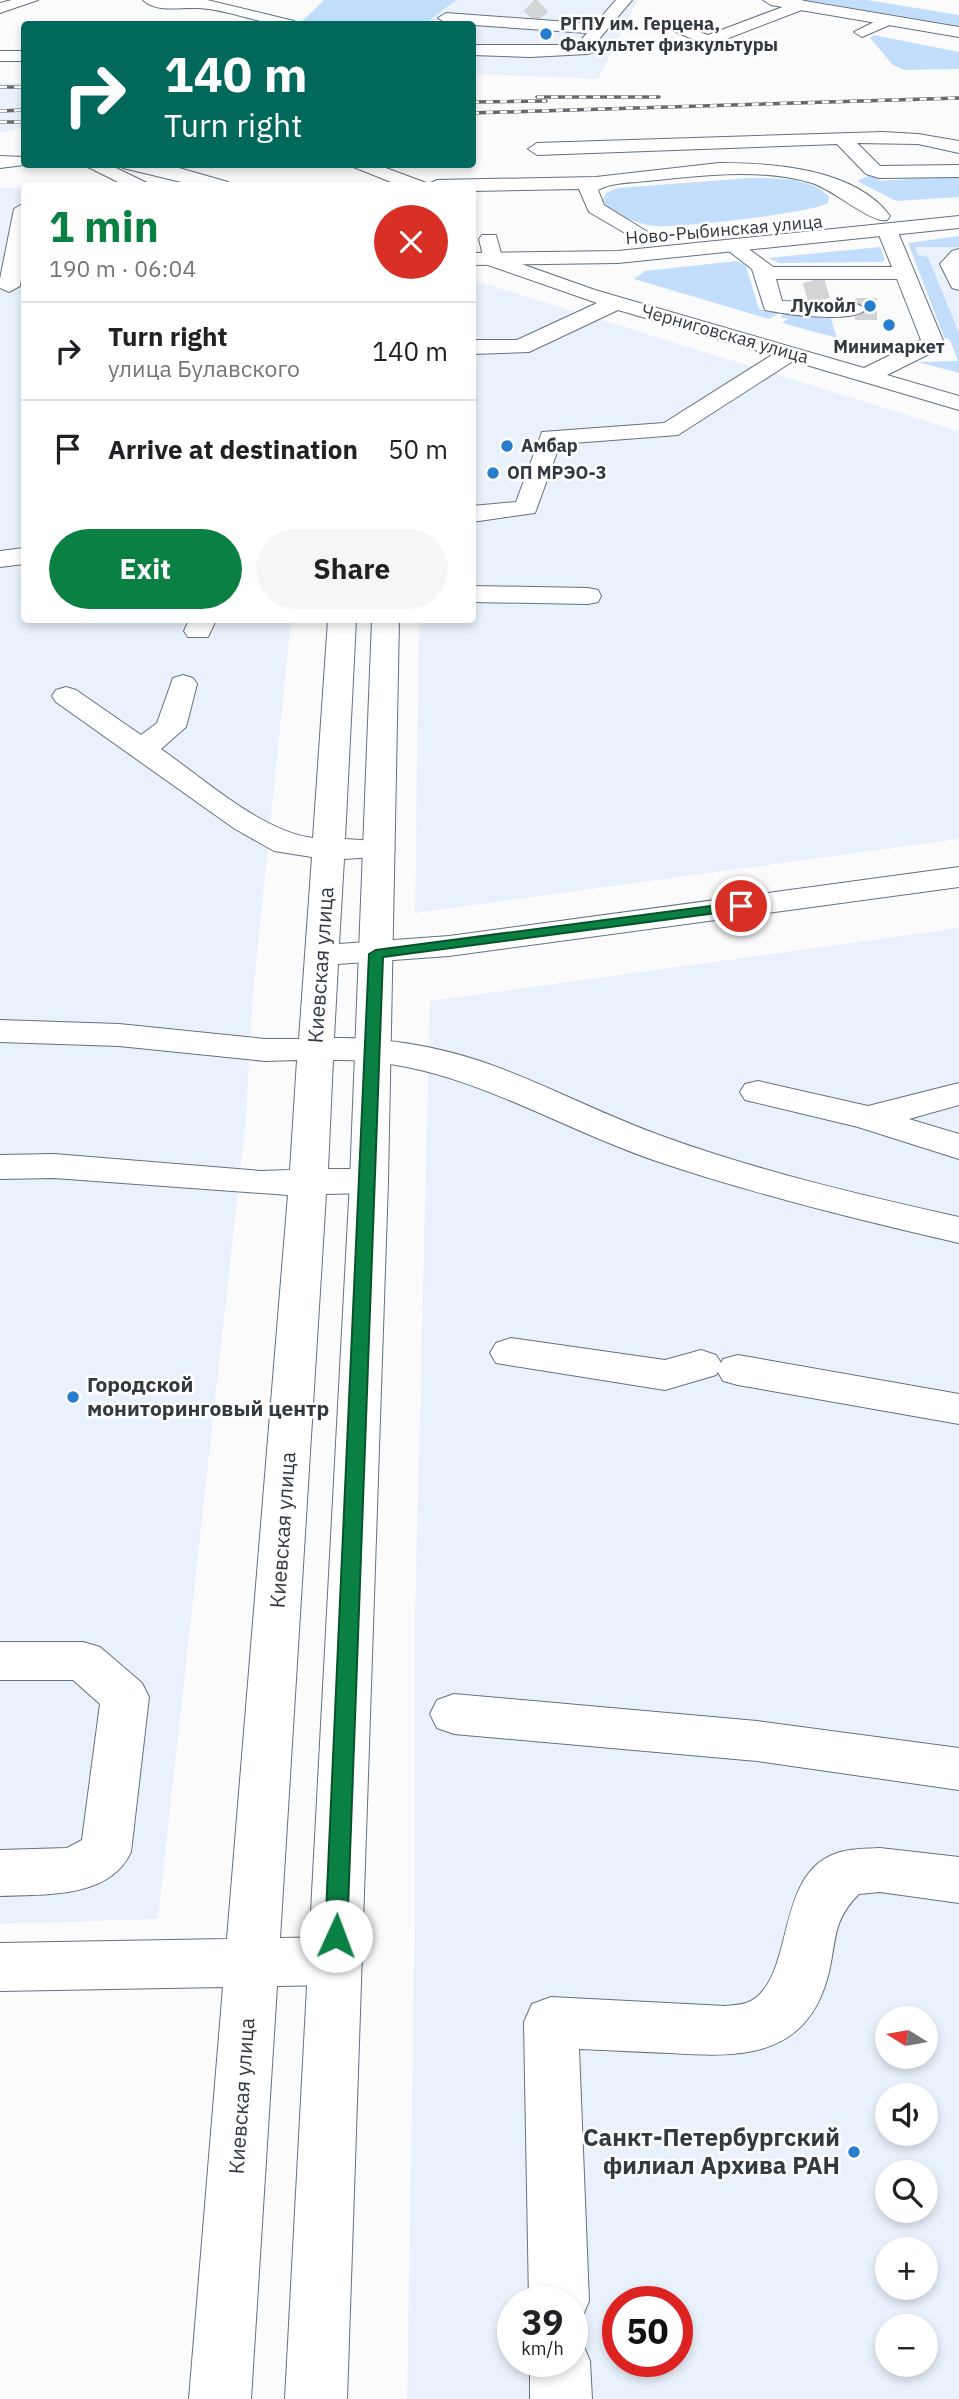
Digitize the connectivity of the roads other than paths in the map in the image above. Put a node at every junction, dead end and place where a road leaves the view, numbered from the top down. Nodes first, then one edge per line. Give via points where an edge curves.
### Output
1 (30, 0) edge
2 (624, 0) edge
3 (771, 0) edge
4 (159, 2) edge
5 (801, 5) junction
6 (0, 8) edge
7 (446, 18) dead end
8 (187, 19) dead end
9 (888, 20) junction
10 (276, 21) edge
11 (599, 30) junction
12 (680, 30) dead end
13 (862, 32) dead end
14 (959, 32) edge
15 (582, 49) junction
16 (476, 50) edge
17 (608, 50) dead end
18 (841, 138) junction
19 (709, 143) junction
20 (596, 146) junction
21 (959, 147) edge
22 (537, 149) dead end
23 (0, 162) edge
24 (21, 162) edge
25 (120, 168) edge
26 (159, 168) edge
27 (367, 168) edge
28 (725, 170) junction
29 (873, 170) junction
30 (959, 171) edge
31 (828, 180) junction
32 (605, 181) junction
33 (139, 182) edge
34 (207, 182) edge
35 (409, 182) edge
36 (476, 185) edge
37 (19, 204) edge
38 (959, 208) edge
39 (959, 222) edge
40 (884, 223) junction
41 (644, 238) junction
42 (731, 245) junction
43 (481, 249) edge
44 (959, 255) edge
45 (764, 273) junction
46 (905, 273) junction
47 (959, 284) edge
48 (11, 286) edge
49 (617, 302) junction
50 (855, 309) tunnel mouth
51 (476, 346) edge
52 (790, 353) junction
53 (866, 376) junction
54 (959, 403) edge
55 (476, 514) edge
56 (21, 556) edge
57 (0, 559) edge
58 (476, 594) edge
59 (588, 596) dead end
60 (342, 623) edge
61 (385, 623) edge
62 (183, 684) dead end
63 (66, 696) dead end
64 (142, 749) junction
65 (328, 849) junction
66 (379, 849) junction
67 (959, 877) edge
68 (376, 954) junction
69 (322, 955) junction
70 (0, 1031) edge
71 (315, 1048) junction
72 (373, 1048) junction
73 (758, 1093) dead end
74 (959, 1094) edge
75 (868, 1118) junction
76 (959, 1147) edge
77 (0, 1167) edge
78 (369, 1181) junction
79 (308, 1182) junction
80 (959, 1230) edge
81 (511, 1353) dead end
82 (959, 1409) edge
83 (0, 1661) edge
84 (454, 1714) dead end
85 (959, 1769) edge
86 (0, 1873) edge
87 (959, 1880) edge
88 (252, 1961) junction
89 (335, 1961) junction
90 (0, 1967) edge
91 (559, 2286) edge
92 (560, 2377) edge
93 (220, 2399) edge
94 (316, 2399) edge
95 (561, 2399) edge

1 - 6 main road
2 - 11 main road
3 - 5 main road
4 - 8 main road via 163,14
4 - 10 main road via 201,2
5 - 9 main road
5 - 12 main road via 708,41
7 - 11 main road via 526,20
9 - 13 main road
9 - 14 main road
11 - 15 main road
15 - 16 main road
15 - 17 main road
18 - 19 main road
18 - 21 main road via 918,139
18 - 29 main road
19 - 20 main road
19 - 28 main road
20 - 22 main road
20 - 32 main road
23 - 24 main road
25 - 33 main road
26 - 34 main road
27 - 35 main road
28 - 31 main road via 764,169
28 - 32 main road
29 - 30 main road via 905,175
29 - 31 main road
31 - 40 main road via 855,193
32 - 36 main road
32 - 41 main road via 588,188 596,208
37 - 48 main road
38 - 40 main road, Ново-Рыбинская улица
39 - 40 main road, Ново-Рыбинская улица
40 - 41 main road, Ново-Рыбинская улица
40 - 42 main road, Ново-Рыбинская улица
40 - 46 main road
41 - 43 main road, Ново-Рыбинская улица
42 - 43 main road, Ново-Рыбинская улица via 618,257
42 - 45 main road via 762,266
43 - 49 main road, Черниговская улица
44 - 47 main road via 950,264
45 - 46 main road
45 - 50 main road via 773,305
46 - 53 main road via 908,309 933,343
49 - 51 main road via 521,347
49 - 52 main road, Черниговская улица
52 - 53 main road, Черниговская улица
52 - 55 main road via 670,430 550,438 526,508
53 - 54 main road, Черниговская улица
56 - 57 main road
58 - 59 main road
60 - 65 main road, Киевская улица
61 - 66 main road
62 - 64 main road via 171,727
63 - 64 main road
64 - 65 main road via 285,844
65 - 66 main road
65 - 69 main road, Киевская улица
66 - 68 main road
67 - 68 main road
68 - 69 main road
68 - 72 main road
69 - 71 main road, Киевская улица
70 - 71 main road via 119,1035 265,1051
71 - 72 main road
71 - 79 main road, Киевская улица
72 - 78 main road
72 - 80 main road via 468,1069 599,1127 697,1161
73 - 75 main road
74 - 75 main road
75 - 76 main road
77 - 79 main road via 54,1166 261,1183
78 - 79 main road
78 - 89 main road
79 - 88 main road, Киевская улица
81 - 82 main road via 665,1375 719,1367
83 - 86 main road via 83,1661 125,1697 106,1852 74,1870
84 - 85 main road via 757,1741
87 - 91 main road via 880,1870 847,1872 825,1893 812,1922 799,1985 786,2005 759,2026 725,2031 551,2022
88 - 89 main road
88 - 90 main road
88 - 93 main road, Киевская улица
89 - 94 main road
92 - 95 main road

